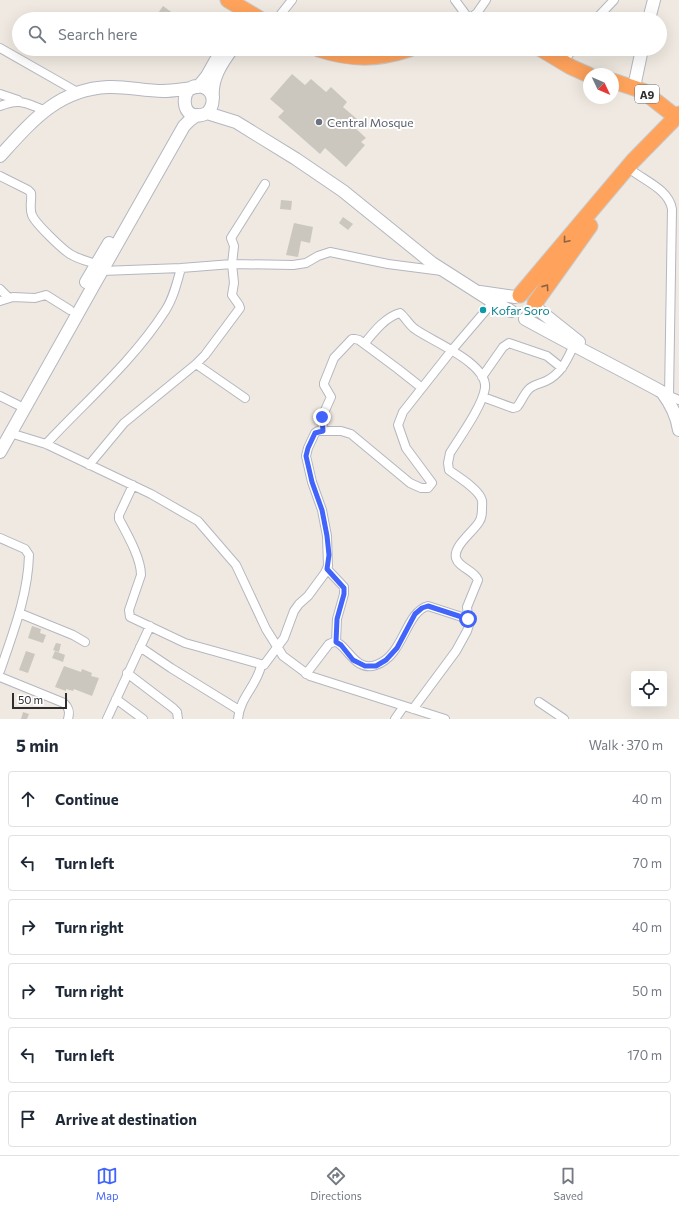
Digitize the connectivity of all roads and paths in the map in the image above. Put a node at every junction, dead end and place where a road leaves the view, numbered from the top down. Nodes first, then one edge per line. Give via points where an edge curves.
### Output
1 (292, 0) edge
2 (455, 0) edge
3 (486, 0) edge
4 (614, 0) edge
5 (652, 2) edge
6 (283, 12) edge
7 (464, 12) edge
8 (478, 12) edge
9 (603, 12) edge
10 (650, 12) edge
11 (0, 48) edge
12 (12, 55) edge
13 (14, 56) edge
14 (219, 56) edge
15 (227, 56) edge
16 (347, 56) edge
17 (381, 56) edge
18 (553, 56) edge
19 (568, 56) edge
20 (641, 56) edge
21 (563, 62) junction
22 (583, 72) edge
23 (619, 83) edge
24 (195, 87) junction
25 (634, 87) junction
26 (162, 91) junction
27 (79, 93) junction
28 (0, 94) edge
29 (213, 99) junction
30 (21, 101) junction
31 (0, 106) edge
32 (185, 107) junction
33 (44, 110) junction
34 (202, 114) junction
35 (678, 119) edge
36 (236, 122) junction
37 (0, 156) edge
38 (634, 172) junction
39 (0, 176) edge
40 (265, 184) dead end
41 (232, 264) junction
42 (99, 267) junction
43 (181, 268) junction
44 (445, 271) junction
45 (0, 289) edge
46 (477, 292) junction
47 (518, 296) junction
48 (9, 298) junction
49 (0, 301) edge
50 (493, 302) junction
51 (535, 305) junction
52 (70, 310) junction
53 (511, 311) junction
54 (525, 319) junction
55 (364, 344) junction
56 (574, 345) junction
57 (452, 350) junction
58 (601, 358) junction
59 (196, 364) junction
60 (562, 368) junction
61 (482, 376) junction
62 (422, 388) junction
63 (665, 394) junction
64 (0, 396) edge
65 (482, 397) junction
66 (245, 398) dead end
67 (679, 400) edge
68 (18, 405) junction
69 (679, 430) edge
70 (323, 431) junction
71 (5, 434) edge
72 (46, 444) junction
73 (0, 452) edge
74 (89, 465) junction
75 (133, 485) junction
76 (0, 538) edge
77 (327, 569) junction
78 (19, 613) junction
79 (468, 619) junction
80 (150, 626) junction
81 (86, 642) dead end
82 (336, 642) junction
83 (140, 647) junction
84 (277, 647) junction
85 (261, 666) junction
86 (0, 671) edge
87 (127, 673) junction
88 (306, 674) junction
89 (0, 677) edge
90 (116, 699) junction
91 (539, 702) dead end
92 (404, 706) junction
93 (413, 709) junction
94 (239, 710) junction
95 (68, 719) edge
96 (107, 719) edge
97 (144, 719) edge
98 (178, 719) edge
99 (238, 719) edge
100 (395, 719) edge
101 (445, 719) edge
102 (564, 719) edge

1 - 6 street
2 - 7 street
3 - 8 street
4 - 9 street
5 - 10 main road
11 - 12 street
13 - 27 street
14 - 24 main road via 207,76
15 - 29 main road via 214,81
16 - 17 highway
18 - 21 highway
19 - 21 street
20 - 25 main road
21 - 22 highway
23 - 25 highway, A9
24 - 26 main road
24 - 29 main road via 207,90
24 - 32 main road via 186,94
25 - 35 highway, A9 via 654,99
26 - 27 main road via 106,87
26 - 32 main road
27 - 33 main road via 62,98
28 - 30 street
29 - 34 main road via 212,105
29 - 36 main road
30 - 31 street
30 - 33 street
32 - 34 main road via 192,114
32 - 42 main road
33 - 37 main road
34 - 36 main road
34 - 42 main road via 184,126
35 - 38 highway via 665,138
35 -> 47 highway via 633,161
36 - 44 main road via 343,191
51 -> 38 highway via 592,223
38 - 63 street via 667,195 672,209
39 - 42 street via 31,193 31,214 69,253
40 - 41 street via 232,235
41 - 43 street
41 - 44 street via 293,265 306,263 330,252 388,264
41 - 59 street via 232,295 240,308
42 - 43 street
42 - 52 main road
42 - 71 main road
43 - 72 street via 165,311 144,339
44 - 46 main road
45 - 48 street
46 - 47 main road
46 - 50 main road
47 - 51 main road via 529,296
47 - 53 main road via 512,301
48 - 49 street
48 - 52 street via 35,298 46,295
50 - 53 main road
50 - 57 street
51 - 54 main road via 532,315
51 - 58 main road
52 - 68 main road
53 - 54 main road via 517,317
54 - 56 main road
55 - 57 street via 387,320 400,313 413,328
55 - 62 street
55 - 70 street via 354,339 334,358 324,383 331,397 322,417
56 - 58 main road
56 - 60 street
57 - 61 street
57 - 62 street
58 - 63 main road
59 - 66 street
59 - 74 street via 124,423
60 - 61 street via 547,356 509,342
60 - 65 street via 547,381 528,390 517,407 513,408
61 - 65 street via 485,388
62 - 70 street via 403,412 398,425 406,448 432,483 428,488 410,483 351,434
63 - 67 street
63 - 69 main road via 677,417
64 - 68 street
65 - 79 street via 450,453 448,463 449,470 476,491 482,502 480,521 456,552 459,564 478,580 468,607
68 - 71 main road
70 - 77 street via 315,433 306,456 327,536
71 - 72 street
71 - 73 main road
72 - 74 street
74 - 75 street
75 - 80 street via 119,515 141,570 129,614 132,619
75 - 84 street via 198,522 236,565
76 - 78 street via 25,549 30,555
77 - 82 street via 344,588 337,619
77 - 84 street via 308,596 299,604 284,638
78 - 81 street
78 - 86 street
79 - 82 street via 428,606 422,608 415,614 397,648 376,666 365,666 353,660
79 - 93 street via 467,631 456,651
80 - 83 street
80 - 85 street via 185,643
82 - 88 street via 329,644
83 - 87 street
83 - 94 street
84 - 85 street
84 - 88 street via 283,656
85 - 94 street
87 - 90 street
87 - 98 street via 173,708
88 - 92 street
89 - 95 street via 64,703 68,708
90 - 96 street
90 - 97 street
91 - 102 street
92 - 93 street
92 - 100 street
93 - 101 street
94 - 99 street

